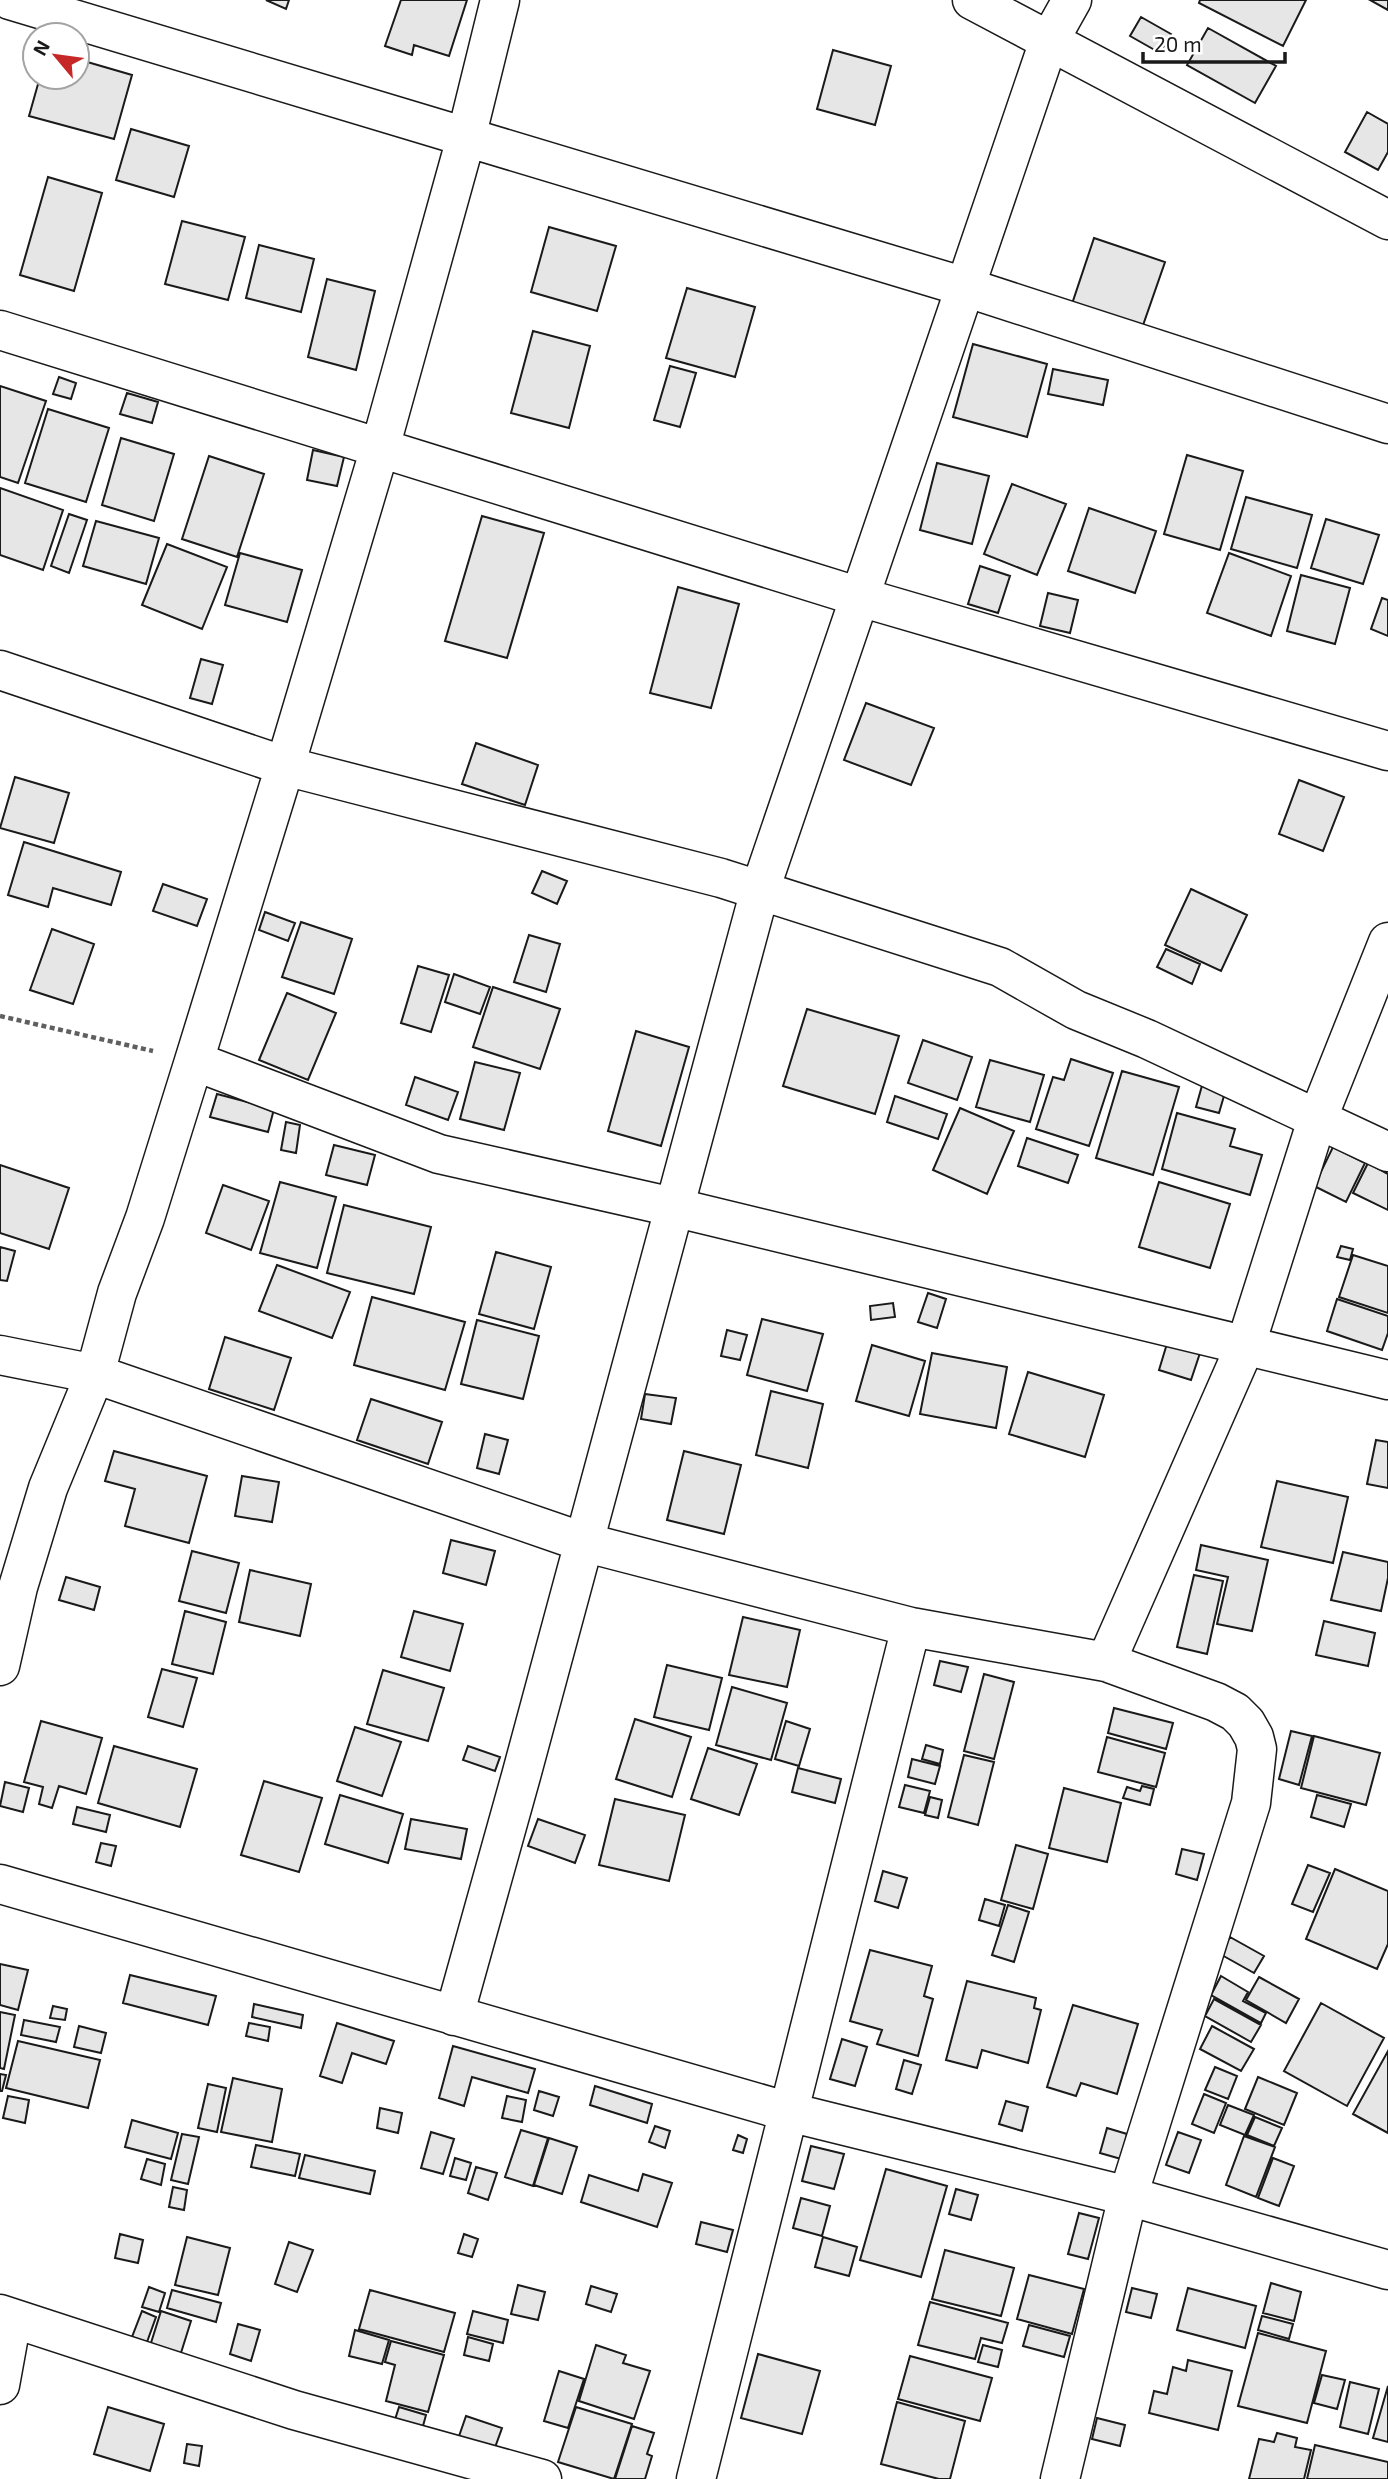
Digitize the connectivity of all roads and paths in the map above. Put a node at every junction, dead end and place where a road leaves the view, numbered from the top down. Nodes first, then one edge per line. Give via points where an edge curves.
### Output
1 (10, 0) edge
2 (500, 0) edge
3 (972, 0) edge
4 (1072, 0) edge
5 (1049, 41) junction
6 (466, 138) junction
7 (1388, 220) edge
8 (965, 287) junction
9 (0, 330) edge
10 (1388, 424) edge
11 (380, 448) junction
12 (860, 597) junction
13 (0, 670) edge
14 (1388, 751) edge
15 (285, 766) junction
16 (760, 890) junction
17 (1388, 942) edge
18 (0, 1016) edge
19 (194, 1061) junction
20 (1317, 1120) junction
21 (1388, 1153) edge
22 (674, 1207) junction
23 (1246, 1344) junction
24 (0, 1355) edge
25 (95, 1374) junction
26 (1388, 1380) edge
27 (583, 1542) junction
28 (911, 1627) junction
29 (1106, 1662) junction
30 (0, 1666) edge
31 (0, 1884) edge
32 (454, 2016) junction
33 (789, 2112) junction
34 (1128, 2196) junction
35 (1388, 2270) edge
36 (6, 2316) edge
37 (0, 2385) edge
38 (542, 2479) edge
39 (696, 2479) edge
40 (1060, 2479) edge

1 - 6 street
2 - 6 street
3 - 5 street
4 - 5 street
5 - 7 street
5 - 8 street
6 - 8 street
6 - 11 street
8 - 10 street
8 - 12 street
9 - 11 street
11 - 12 street
11 - 15 street
12 - 14 street
12 - 16 street
13 - 15 street
15 - 16 street
15 - 19 street
16 - 20 street via 1000,967 1076,1010
16 - 22 street
17 - 20 street
18 - 19 path
19 - 22 street via 439,1154
19 - 25 street
20 - 21 street
20 - 23 street
22 - 23 street
22 - 27 street
23 - 26 street
23 - 29 street
24 - 25 street
25 - 27 street
25 - 30 street via 48,1488
27 - 28 street
27 - 32 street
28 - 29 street
28 - 33 street
29 - 34 street via 1235,1712 1246,1723 1257,1749 1251,1803
31 - 32 street
32 - 33 street
33 - 34 street
33 - 39 street
34 - 35 street
34 - 40 street
36 - 37 street
36 - 38 street via 293,2410

